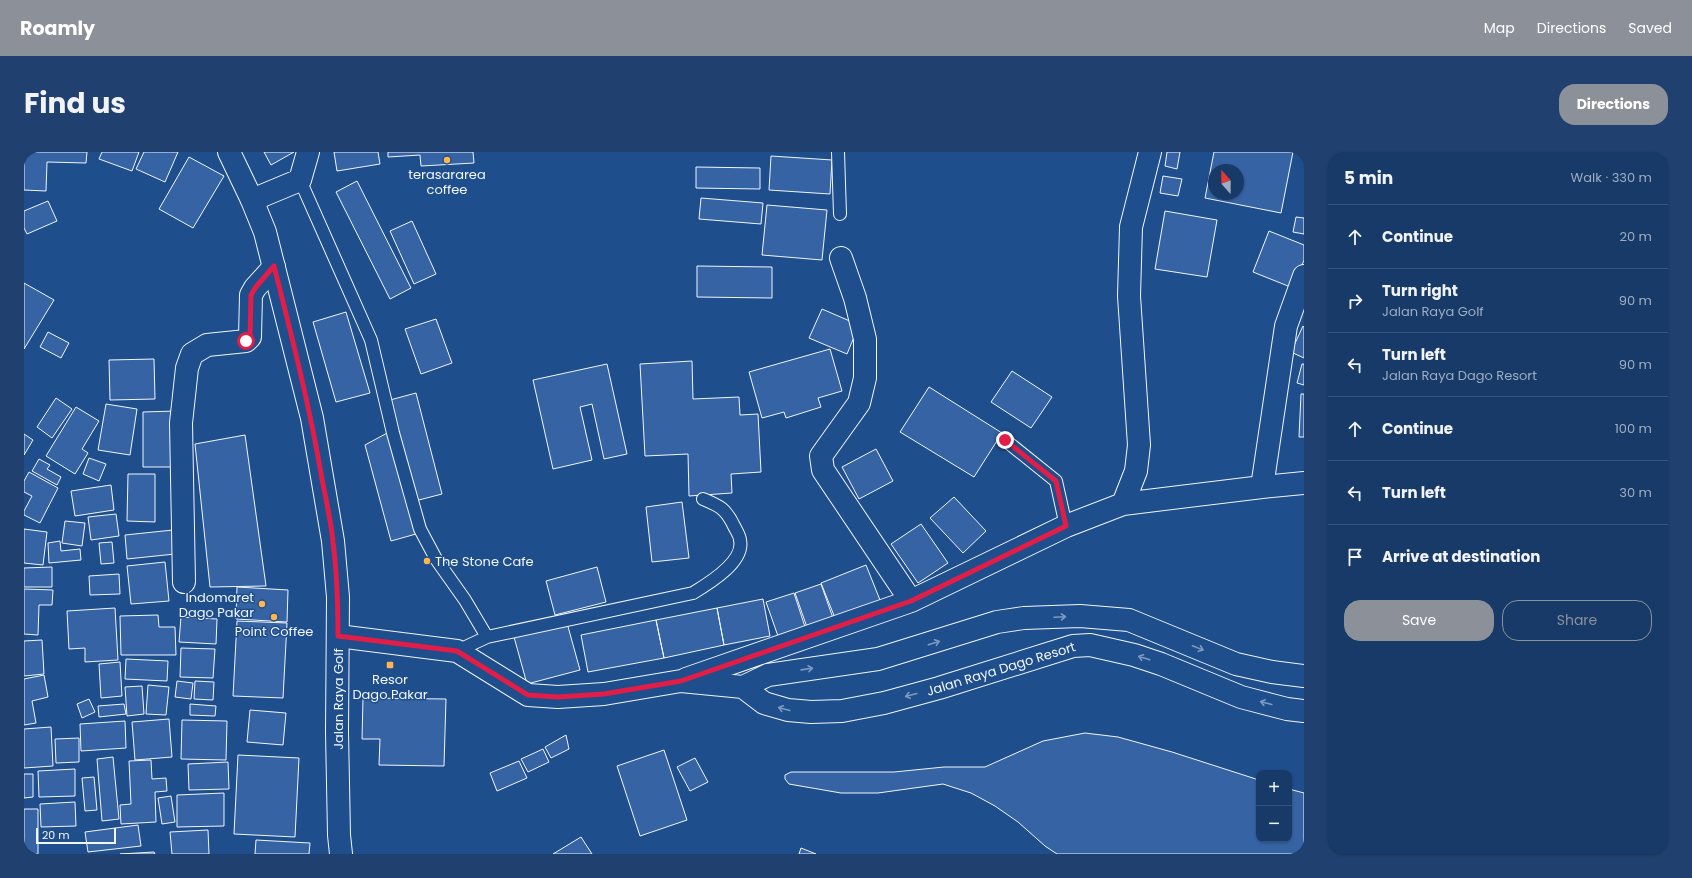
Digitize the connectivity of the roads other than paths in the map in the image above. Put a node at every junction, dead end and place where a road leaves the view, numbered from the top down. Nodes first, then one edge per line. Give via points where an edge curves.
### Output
1 (229, 152) edge
2 (308, 152) edge
3 (838, 152) edge
4 (1150, 152) edge
5 (300, 180) junction
6 (252, 200) junction
7 (840, 214) dead end
8 (841, 258) dead end
9 (274, 266) junction
10 (1304, 276) edge
11 (1005, 440) dead end
12 (1304, 483) edge
13 (1262, 487) junction
14 (703, 499) dead end
15 (1123, 504) junction
16 (1066, 526) junction
17 (184, 582) dead end
18 (911, 601) junction
19 (338, 636) junction
20 (487, 637) junction
21 (457, 651) junction
22 (1304, 676) edge
23 (681, 681) junction
24 (743, 687) junction
25 (1304, 711) edge
26 (341, 854) edge

1 - 6 street, Jalan Raya Golf
2 - 5 street
3 - 7 lane
4 - 15 street via 1131,227 1129,296 1139,444 1136,471
5 - 6 street
5 - 20 lane via 371,340 392,433 420,529 436,559
6 - 9 street, Jalan Raya Golf via 265,232
8 - 18 street via 855,298 865,339 865,378 860,403 821,456 823,470
9 - 17 street via 251,295 250,337 246,341 207,345 192,354 187,368 181,423
9 - 19 street, Jalan Raya Golf via 312,418 327,503 334,548
10 - 13 street via 1286,326
11 - 16 lane via 1056,481
12 - 13 street
13 - 15 street
14 - 20 lane via 720,506 729,516 741,541 739,552 728,568 713,582 693,593
15 - 16 street
16 - 18 street
18 - 23 street
19 - 21 street
19 - 26 street, Jalan Raya Golf
20 - 21 lane
21 - 23 street via 528,695 558,697 604,694
24 -> 22 street via 768,675 878,659 997,622 1024,618 1080,616 1129,620 1236,664
23 - 24 street
25 -> 24 street, Jalan Raya Dago Resort via 1241,697 1161,664 1090,645 1073,646 939,688 842,711 788,710 764,703

